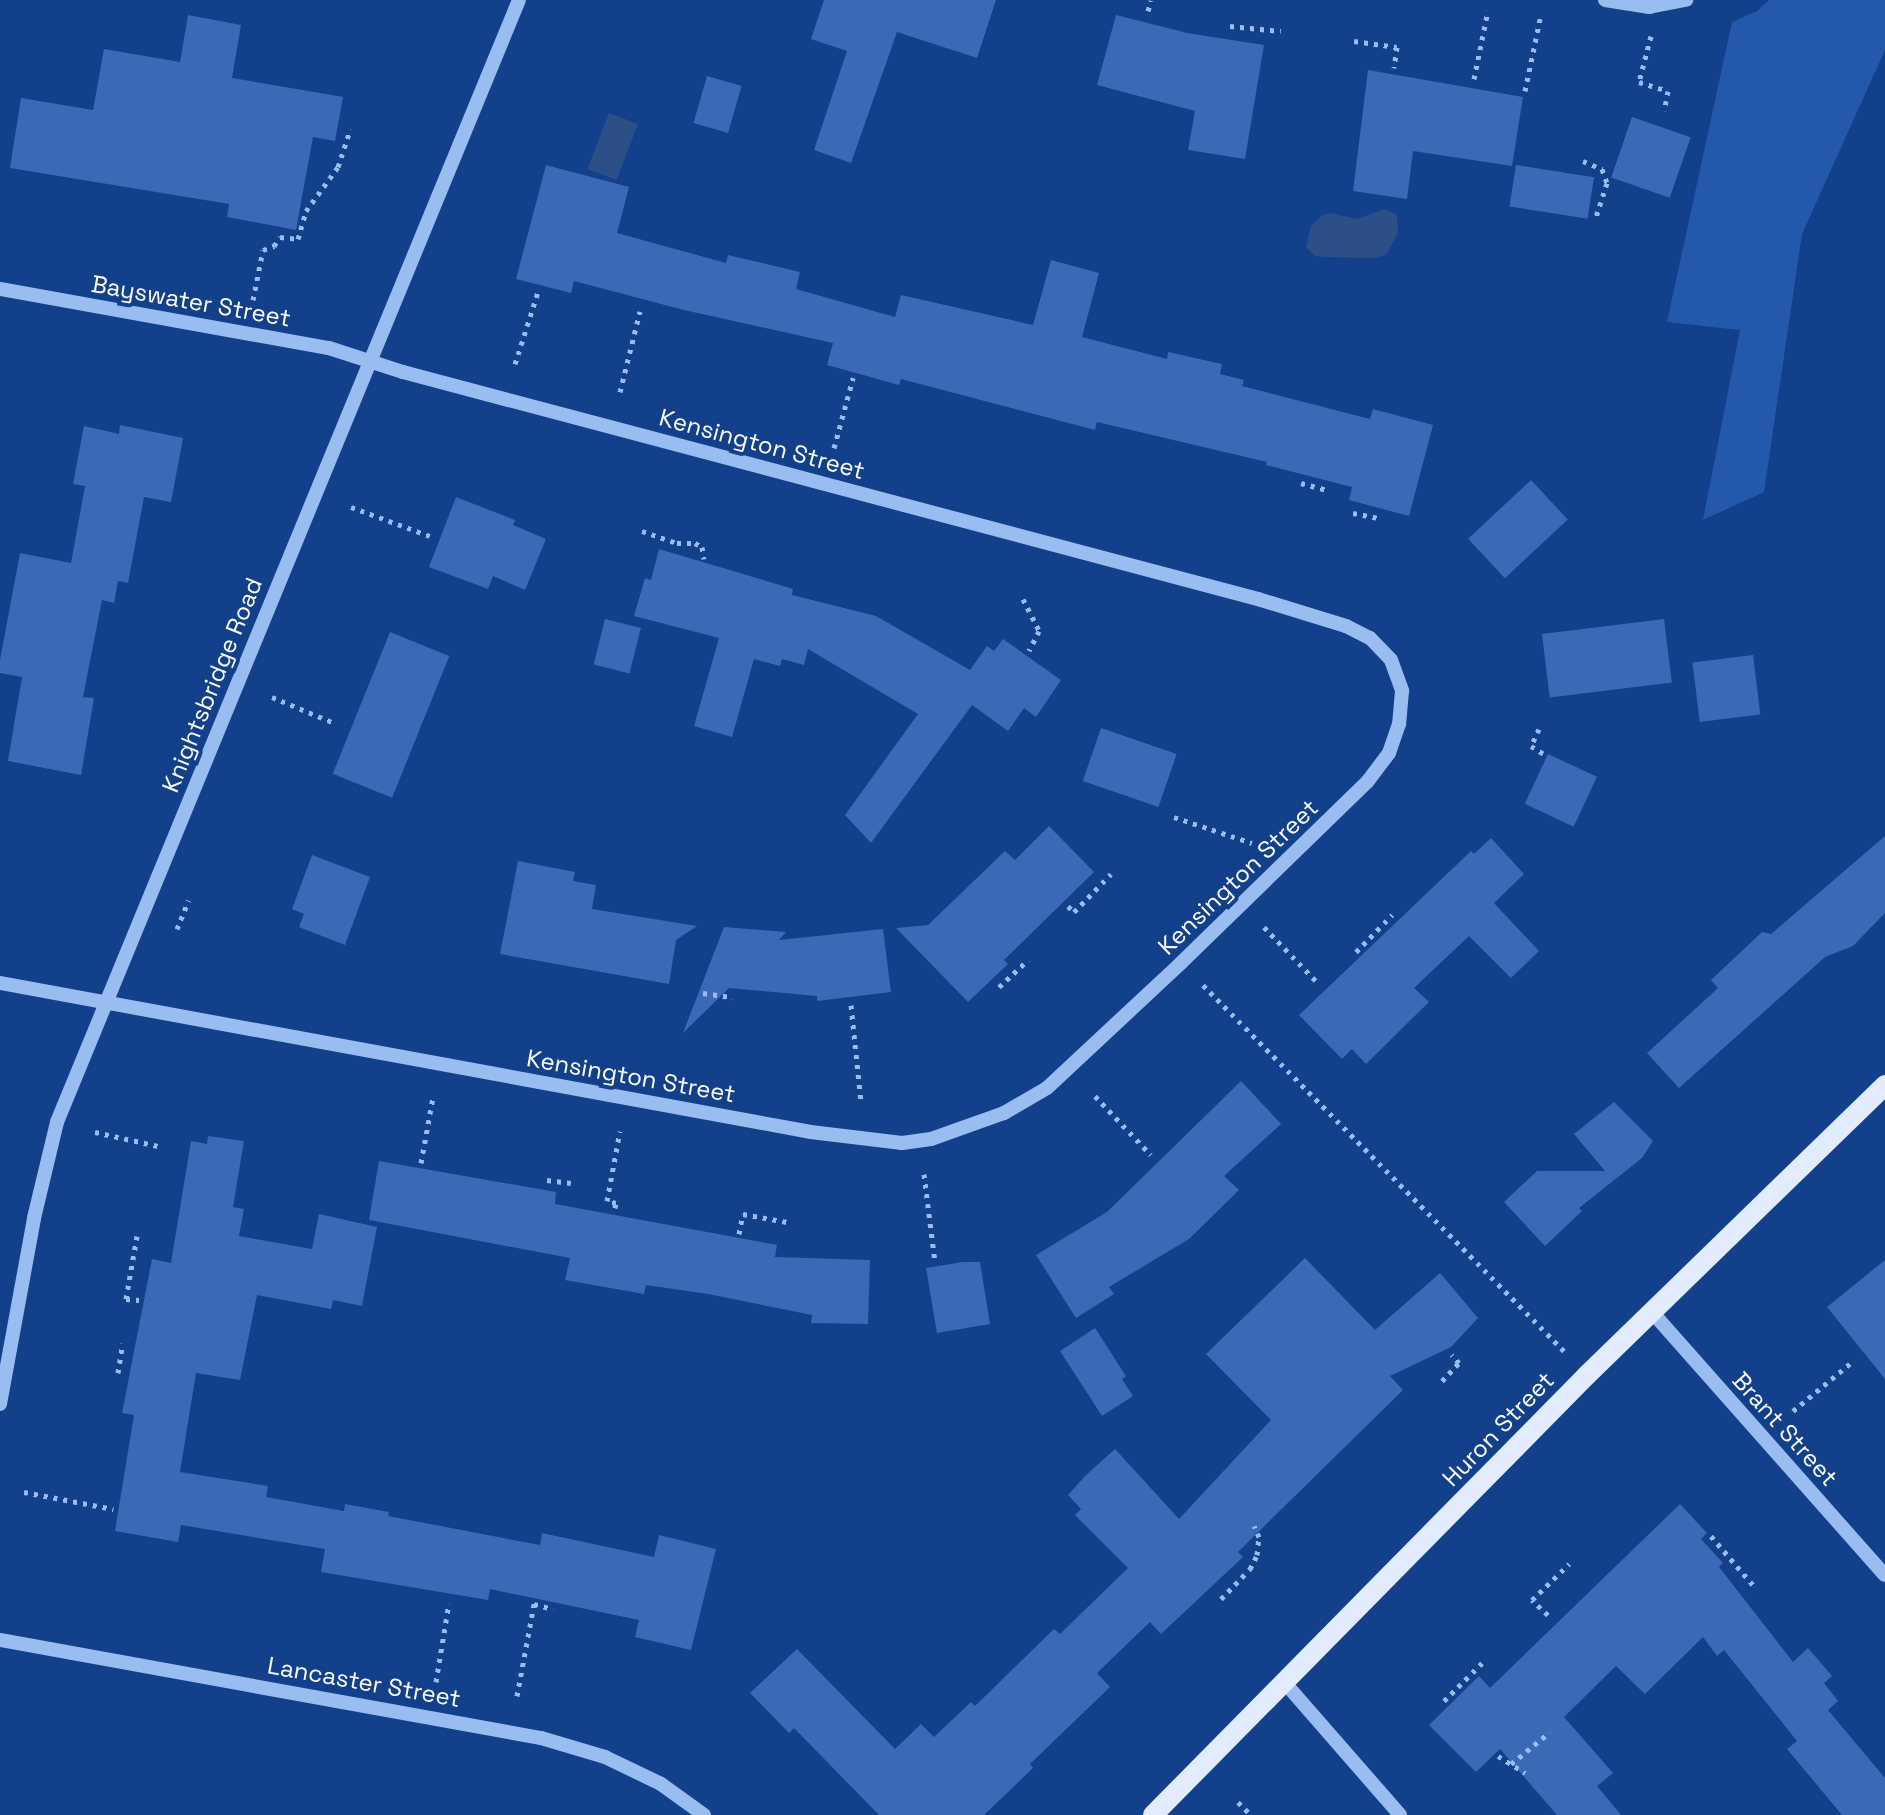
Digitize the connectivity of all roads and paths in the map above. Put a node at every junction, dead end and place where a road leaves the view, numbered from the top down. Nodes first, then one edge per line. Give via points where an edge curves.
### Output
1 (519, 0) edge
2 (1151, 0) edge
3 (1605, 0) edge
4 (1686, 0) edge
5 (1488, 10) dead end
6 (1148, 11) dead end
7 (1540, 19) dead end
8 (1230, 26) dead end
9 (1281, 31) dead end
10 (1652, 34) dead end
11 (1354, 41) dead end
12 (1394, 68) dead end
13 (1474, 79) dead end
14 (1525, 91) dead end
15 (1664, 111) dead end
16 (350, 129) dead end
17 (1583, 161) dead end
18 (1595, 219) dead end
19 (0, 289) edge
20 (538, 292) dead end
21 (253, 300) dead end
22 (640, 311) dead end
23 (373, 361) junction
24 (515, 364) dead end
25 (853, 378) dead end
26 (620, 392) dead end
27 (834, 448) dead end
28 (1301, 483) dead end
29 (1328, 490) dead end
30 (351, 507) dead end
31 (1353, 513) dead end
32 (1379, 518) dead end
33 (642, 531) dead end
34 (430, 536) dead end
35 (704, 559) dead end
36 (1023, 599) dead end
37 (1029, 651) dead end
38 (272, 697) dead end
39 (332, 722) dead end
40 (1539, 729) dead end
41 (1544, 754) dead end
42 (1174, 817) dead end
43 (1252, 843) dead end
44 (1111, 874) dead end
45 (189, 900) dead end
46 (1068, 906) dead end
47 (1392, 915) dead end
48 (1264, 927) dead end
49 (177, 929) dead end
50 (1356, 952) dead end
51 (1028, 960) dead end
52 (1181, 963) junction
53 (1317, 982) dead end
54 (0, 983) edge
55 (999, 987) dead end
56 (703, 993) dead end
57 (733, 997) dead end
58 (105, 1002) junction
59 (851, 1005) dead end
60 (1885, 1085) edge
61 (1095, 1096) dead end
62 (433, 1097) dead end
63 (861, 1101) dead end
64 (620, 1131) dead end
65 (95, 1132) dead end
66 (162, 1147) dead end
67 (1151, 1155) dead end
68 (421, 1163) dead end
69 (924, 1174) dead end
70 (547, 1180) dead end
71 (571, 1183) dead end
72 (615, 1208) dead end
73 (787, 1222) dead end
74 (739, 1234) dead end
75 (137, 1236) dead end
76 (935, 1262) dead end
77 (139, 1300) dead end
78 (1652, 1312) junction
79 (123, 1343) dead end
80 (1452, 1355) dead end
81 (1853, 1361) dead end
82 (118, 1373) dead end
83 (1587, 1375) junction
84 (1442, 1381) dead end
85 (0, 1404) edge
86 (1793, 1411) dead end
87 (24, 1492) dead end
88 (113, 1509) dead end
89 (1254, 1526) dead end
90 (1711, 1536) dead end
91 (1569, 1564) dead end
92 (1885, 1575) edge
93 (1753, 1585) dead end
94 (1221, 1599) dead end
95 (449, 1603) dead end
96 (553, 1609) dead end
97 (1548, 1615) dead end
98 (0, 1640) edge
99 (1483, 1662) dead end
100 (436, 1682) dead end
101 (1285, 1683) junction
102 (517, 1696) dead end
103 (1444, 1701) dead end
104 (1550, 1732) dead end
105 (1498, 1756) dead end
106 (1511, 1764) junction
107 (1525, 1773) dead end
108 (1238, 1802) dead end
109 (704, 1815) edge
110 (1153, 1815) edge
111 (1251, 1815) edge
112 (1400, 1815) edge

1 - 23 street, Knightsbridge Road
2 - 6 path
3 - 4 street via 1649,7
5 - 13 path
7 - 14 path
8 - 9 path
10 - 15 path via 1639,82 1668,91
11 - 12 path via 1397,47
16 - 21 path via 338,167 306,211 298,239 280,237 263,250
17 - 18 path via 1602,169 1607,183
19 - 23 street, Bayswater Street via 329,348
20 - 24 path
22 - 26 path
23 - 52 street, Kensington Street via 1258,599 1370,638 1391,660 1402,691 1389,753 1367,782
23 - 58 street, Knightsbridge Road
25 - 27 path
28 - 29 path
30 - 34 path
31 - 32 path
33 - 35 path via 695,543 702,547
36 - 37 path via 1039,631
38 - 39 path
40 - 41 path via 1531,746
42 - 43 path
44 - 46 path via 1074,912
45 - 49 path
47 - 50 path
48 - 53 path
51 - 55 path
52 - 58 street, Kensington Street via 1047,1088 973,1125 902,1143 796,1129
52 - 83 path
54 - 58 street, Kensington Street
56 - 57 path
58 - 85 street, Knightsbridge Road via 57,1122
59 - 63 path
60 - 78 main road, Huron Street
61 - 67 path
62 - 68 path
64 - 72 path via 607,1201 616,1203
65 - 66 path
69 - 76 path
70 - 71 path
73 - 74 path via 743,1214
75 - 77 path via 126,1299
78 - 83 main road, Huron Street
78 - 92 street, Brant Street
79 - 82 path
80 - 84 path via 1459,1363
81 - 86 path
83 - 101 main road, Huron Street
87 - 88 path
89 - 94 path via 1257,1555
90 - 93 path
91 - 97 path via 1532,1600
95 - 100 path
96 - 102 path via 534,1604
98 - 109 street, Lancaster Street via 541,1738 605,1757 661,1784
99 - 103 path
101 - 110 main road, Huron Street
101 - 112 street
104 - 106 path
105 - 106 path
106 - 107 path
108 - 111 path

